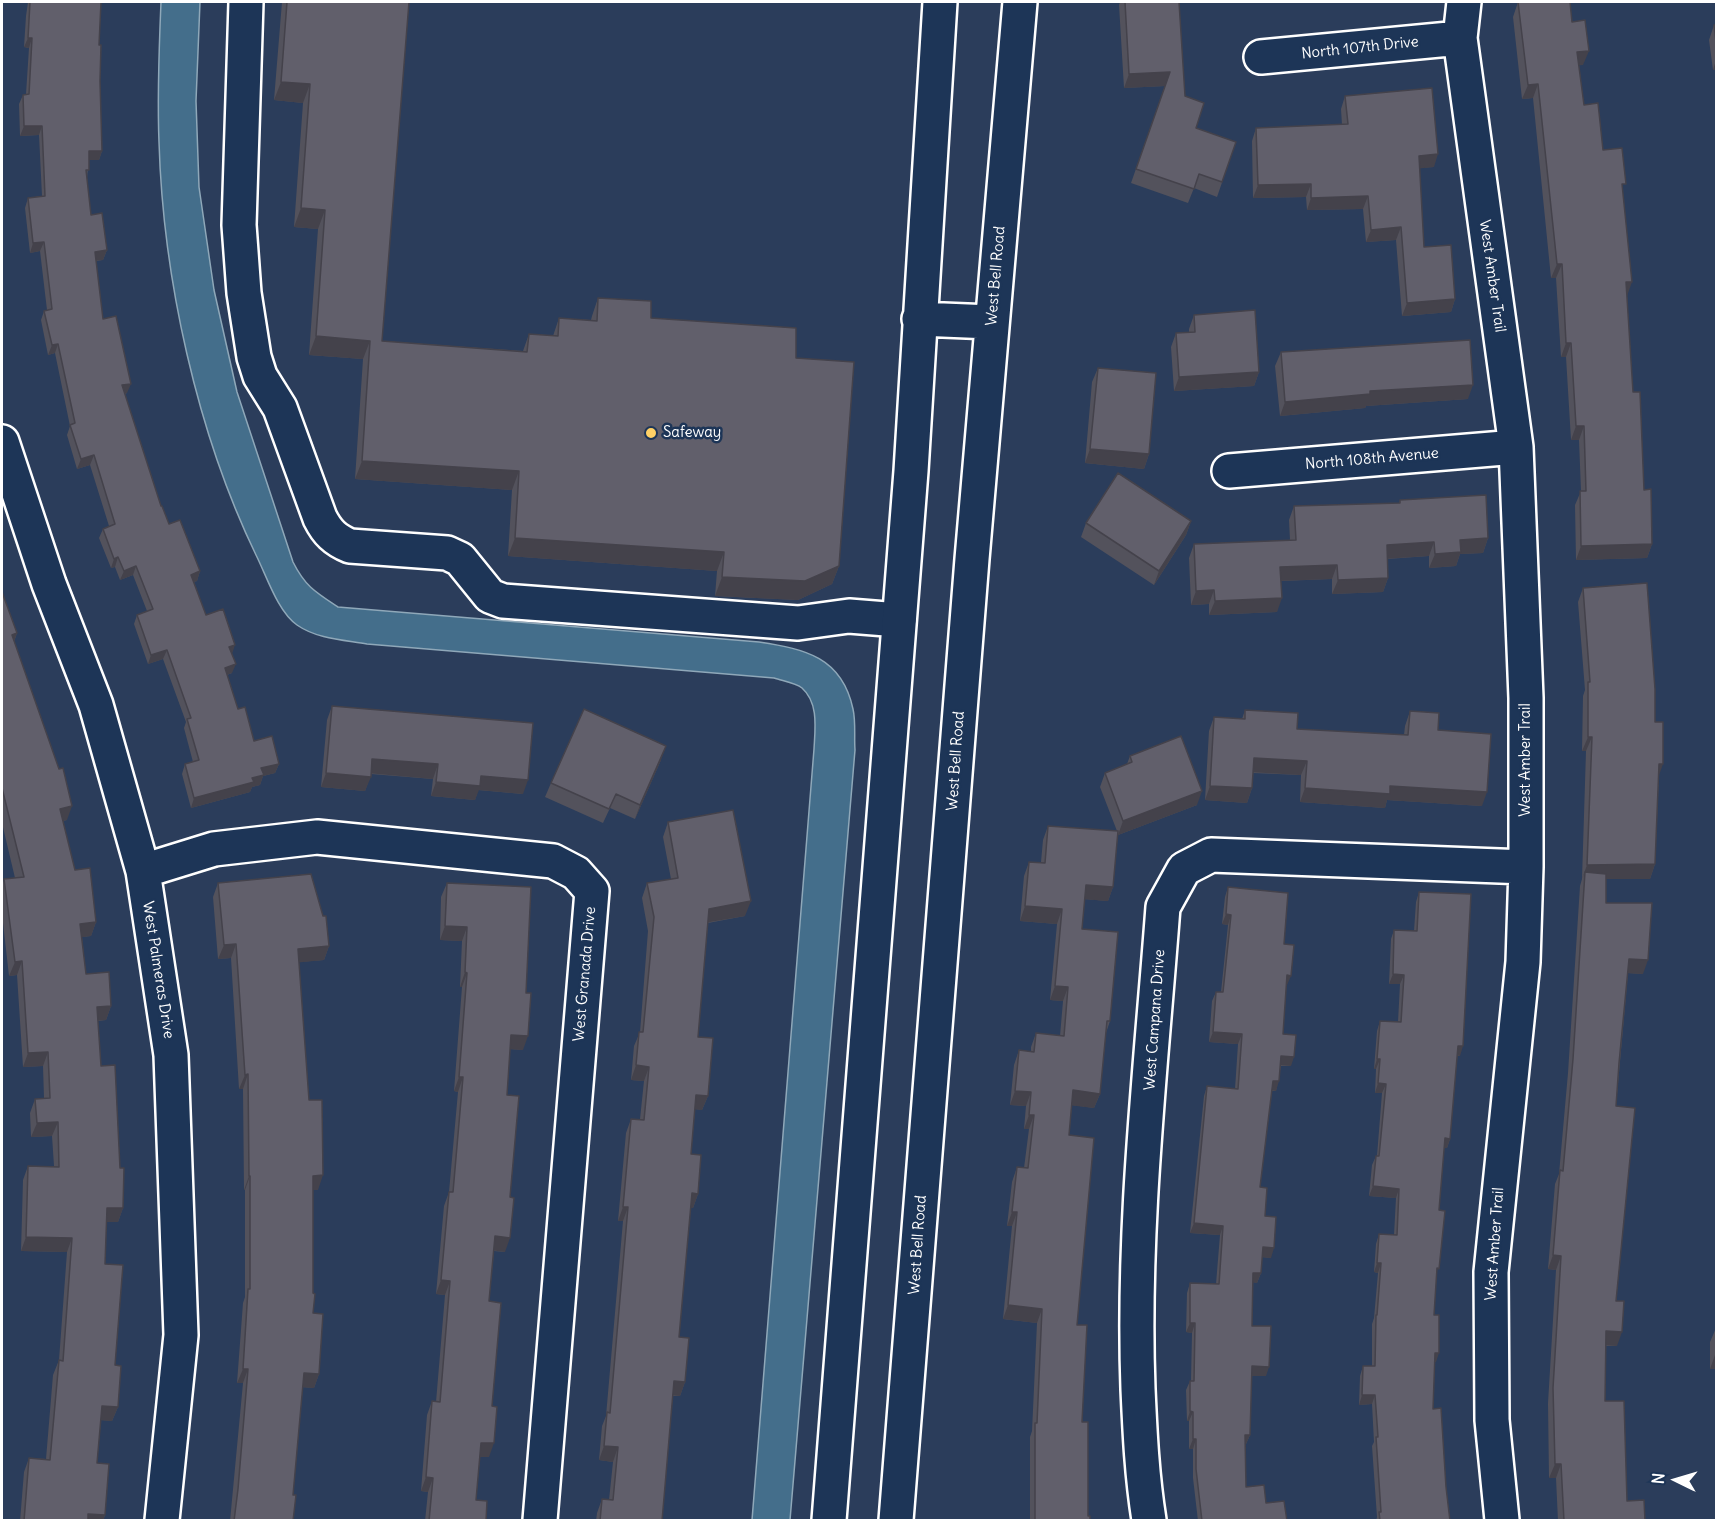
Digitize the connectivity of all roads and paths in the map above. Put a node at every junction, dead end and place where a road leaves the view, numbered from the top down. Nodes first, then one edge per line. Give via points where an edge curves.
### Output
1 (246, 2) edge
2 (940, 2) edge
3 (1020, 2) edge
4 (1464, 2) edge
5 (1460, 38) junction
6 (1261, 57) dead end
7 (919, 319) junction
8 (991, 322) junction
9 (2, 442) edge
10 (1516, 447) junction
11 (1228, 471) dead end
12 (899, 620) junction
13 (1526, 867) junction
14 (143, 871) junction
15 (162, 1521) edge
16 (540, 1521) edge
17 (830, 1521) edge
18 (896, 1521) edge
19 (1149, 1521) edge
20 (1502, 1521) edge

1 - 12 street via 239,225 254,357 283,416 320,518 338,541 350,546 447,553 460,559 490,596 503,601 798,624 849,615
2 - 7 street
3 - 8 street, West Bell Road
4 - 5 street, West Amber Trail
5 - 6 street, North 107th Drive
5 - 10 street, West Amber Trail
7 - 8 street
7 - 12 street
8 - 18 street, West Bell Road
9 - 14 street, West Palmeras Drive via 49,584 96,705
10 - 11 street, North 108th Avenue
10 - 13 street, West Amber Trail via 1526,698
12 - 17 street
13 - 19 street, West Campana Drive via 1211,855 1184,869 1163,907 1137,1244 1142,1476
13 - 20 street, West Amber Trail via 1523,962 1491,1272 1492,1420
14 - 15 street, West Palmeras Drive via 171,1055 181,1335
14 - 16 street, West Granada Drive via 214,849 317,837 553,861 576,873 592,891

